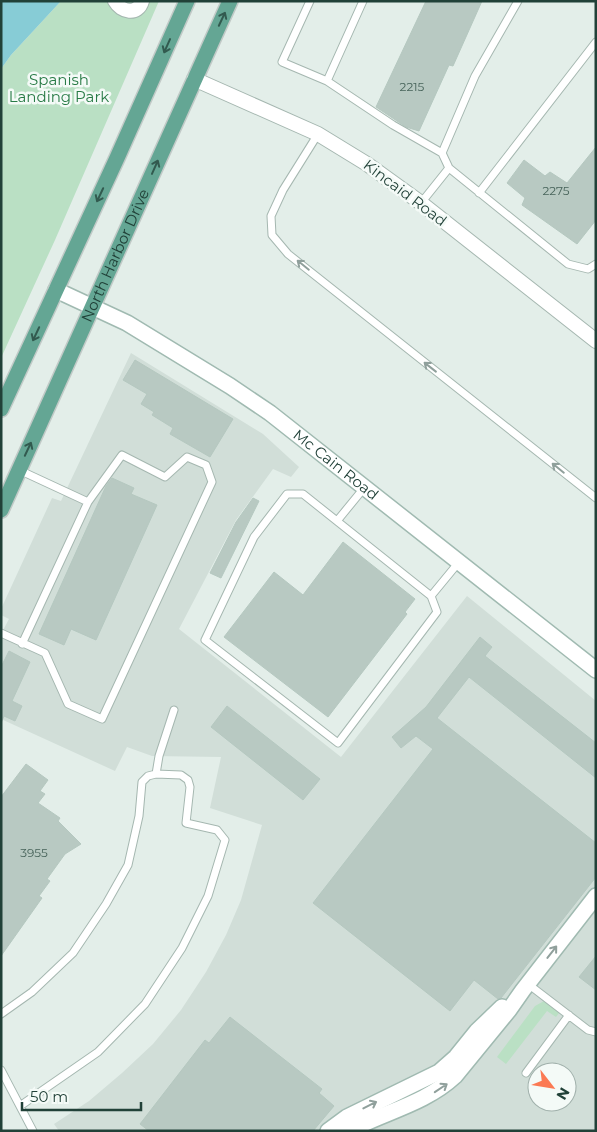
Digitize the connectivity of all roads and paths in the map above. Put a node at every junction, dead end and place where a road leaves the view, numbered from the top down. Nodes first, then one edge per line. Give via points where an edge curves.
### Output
1 (115, 1) edge
2 (142, 1) edge
3 (187, 1) edge
4 (230, 1) edge
5 (310, 1) edge
6 (363, 1) edge
7 (518, 1) edge
8 (596, 42) edge
9 (194, 79) junction
10 (327, 81) junction
11 (318, 134) junction
12 (442, 153) junction
13 (449, 168) junction
14 (479, 193) junction
15 (421, 203) junction
16 (596, 264) edge
17 (56, 290) junction
18 (93, 308) junction
19 (594, 336) edge
20 (1, 409) edge
21 (19, 470) junction
22 (364, 488) junction
23 (596, 498) edge
24 (88, 502) junction
25 (1, 510) edge
26 (337, 521) junction
27 (459, 562) junction
28 (432, 596) junction
29 (1, 633) edge
30 (22, 644) junction
31 (596, 670) edge
32 (174, 710) dead end
33 (156, 774) junction
34 (596, 896) edge
35 (525, 987) junction
36 (1, 1014) edge
37 (569, 1015) junction
38 (596, 1032) edge
39 (1, 1070) edge
40 (526, 1073) dead end
41 (20, 1106) junction
42 (33, 1131) edge
43 (328, 1131) edge
44 (349, 1131) edge

1 - 2 street via 126,11 135,10
3 -> 17 main road
9 -> 4 main road, North Harbor Drive
5 - 10 lane via 282,62
6 - 10 lane
7 - 12 lane via 475,76
8 - 14 lane
9 - 11 street, Kincaid Road
18 -> 9 main road, North Harbor Drive
10 - 12 lane via 394,126
11 - 15 street, Kincaid Road via 368,164
23 -> 11 lane via 295,259 272,235 271,216 283,190
12 - 13 lane
13 - 14 lane
13 - 15 lane
14 - 16 lane via 568,264 588,269
15 - 19 street, Kincaid Road
17 - 18 street, Mc Cain Road
17 -> 20 main road
21 -> 18 main road, North Harbor Drive
18 - 22 street, Mc Cain Road via 127,323 230,386
21 - 24 lane
21 - 25 main road, North Harbor Drive
22 - 26 lane
22 - 27 street, Mc Cain Road
24 - 30 lane
24 - 30 lane via 122,455 165,477 187,457 206,465 212,482 102,719 68,704 45,653
26 - 28 lane
26 - 28 lane via 303,494 287,494 254,537 204,640 338,743 437,612
27 - 28 lane
27 - 31 street, Mc Cain Road
29 - 30 lane
32 - 33 lane
33 - 36 lane via 142,782 139,816 128,865 106,904 73,954 32,992
33 - 41 lane via 181,776 188,780 186,823 217,830 225,840 208,896 182,948 145,1004 98,1052
35 -> 34 street
35 - 37 lane
43 -> 35 street via 347,1117 439,1072
44 -> 35 street via 421,1100 447,1084 510,1010
37 - 38 lane via 588,1030
37 - 40 lane
39 - 41 lane
41 - 42 lane

